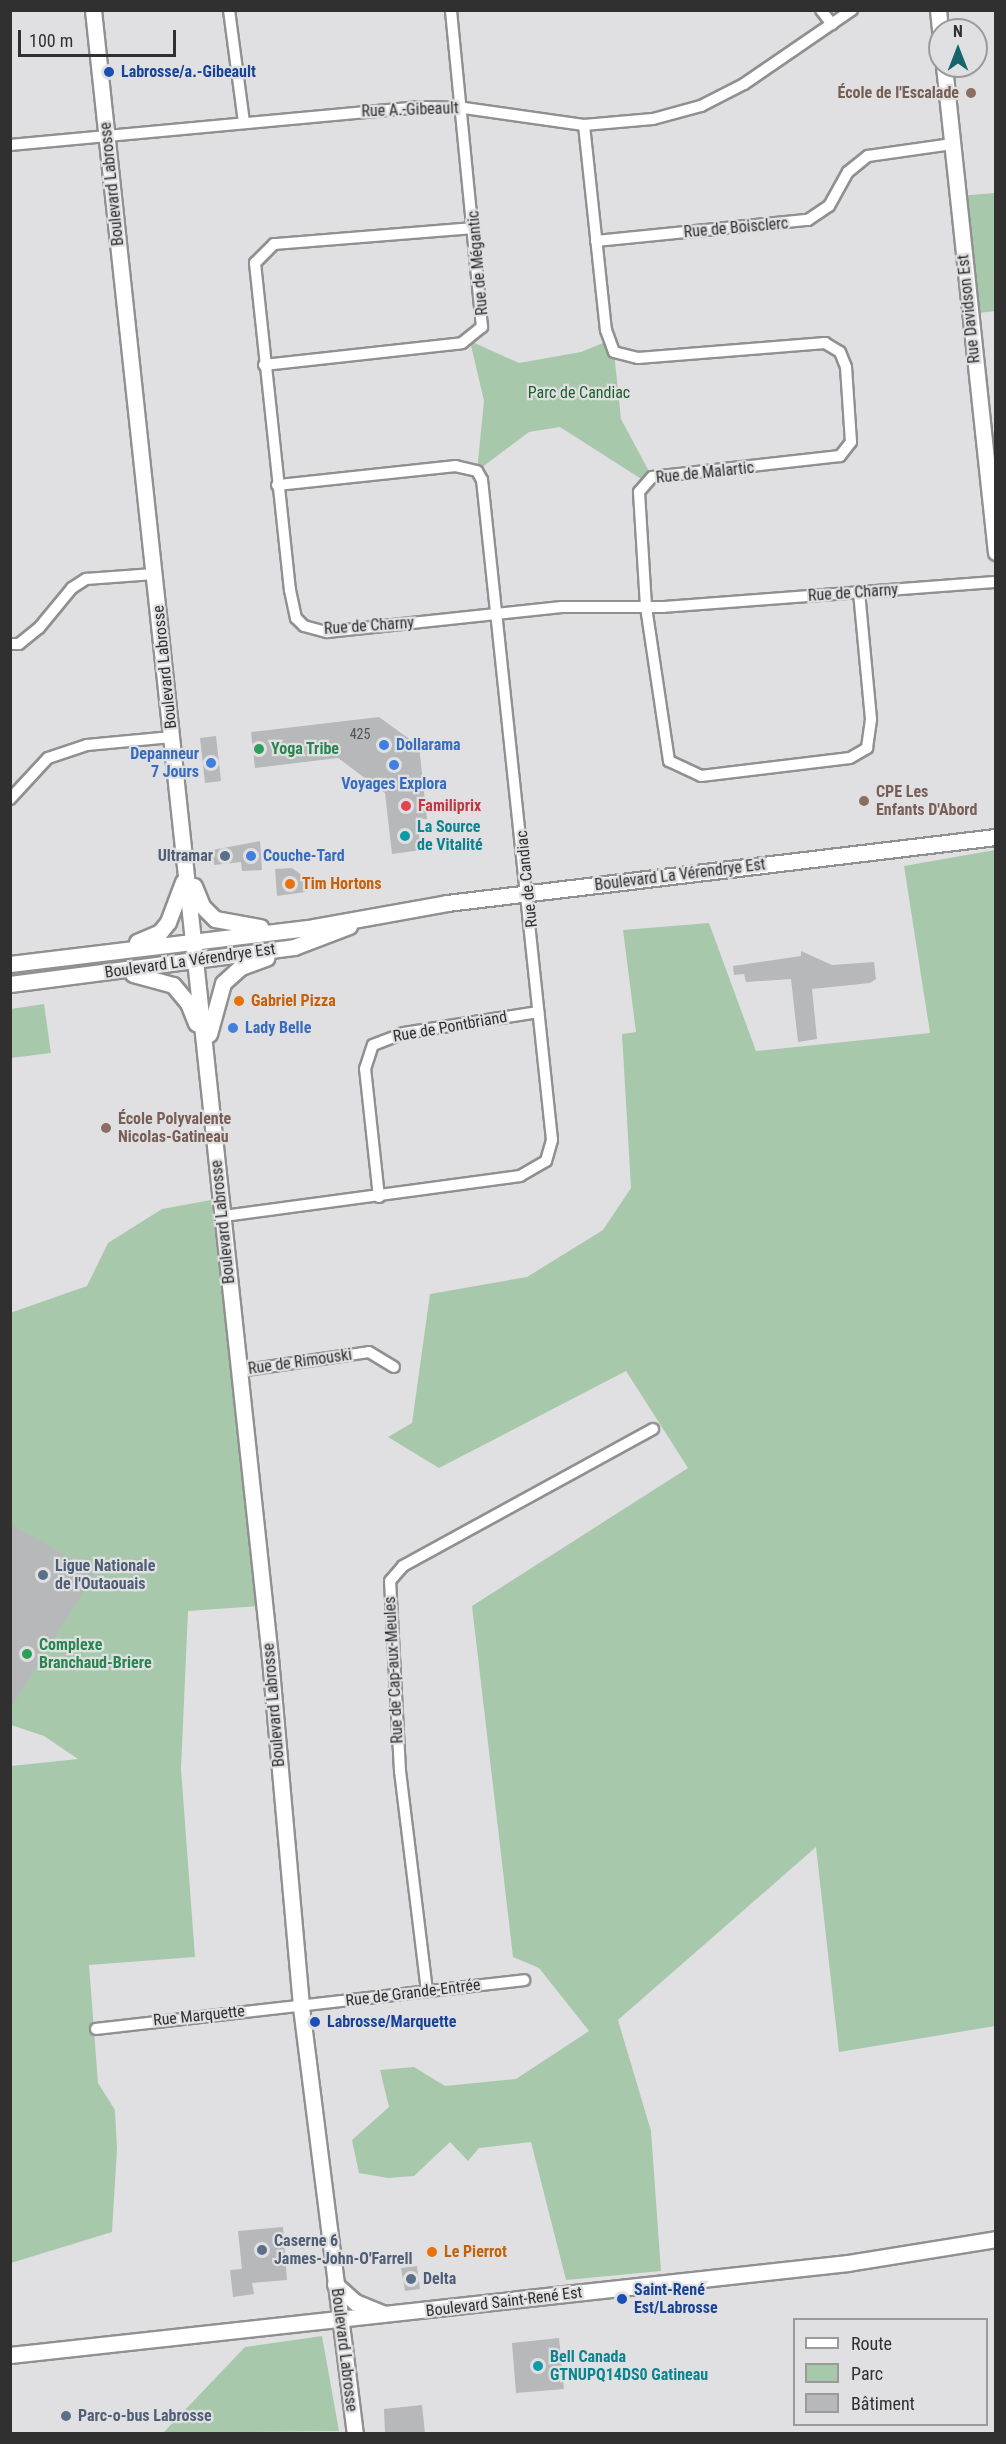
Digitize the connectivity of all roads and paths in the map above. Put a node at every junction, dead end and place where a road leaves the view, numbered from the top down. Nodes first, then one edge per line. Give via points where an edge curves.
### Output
1 (93, 10) edge
2 (229, 10) edge
3 (452, 10) edge
4 (821, 10) edge
5 (852, 10) edge
6 (832, 24) junction
7 (945, 78) edge
8 (464, 108) junction
9 (244, 123) junction
10 (584, 125) junction
11 (107, 138) junction
12 (952, 144) junction
13 (10, 145) edge
14 (474, 228) junction
15 (596, 241) junction
16 (264, 365) junction
17 (277, 485) junction
18 (996, 552) edge
19 (154, 574) junction
20 (996, 582) edge
21 (859, 593) junction
22 (646, 607) junction
23 (499, 615) junction
24 (10, 644) edge
25 (172, 736) junction
26 (10, 799) edge
27 (996, 837) edge
28 (184, 846) junction
29 (529, 893) junction
30 (365, 918) junction
31 (290, 930) junction
32 (194, 941) junction
33 (294, 947) junction
34 (105, 951) junction
35 (196, 960) junction
36 (10, 964) edge
37 (96, 973) junction
38 (10, 984) edge
39 (538, 1012) junction
40 (205, 1058) junction
41 (379, 1197) junction
42 (224, 1216) junction
43 (394, 1367) dead end
44 (239, 1371) junction
45 (653, 1429) dead end
46 (524, 1980) dead end
47 (427, 1991) junction
48 (301, 2007) junction
49 (96, 2029) dead end
50 (996, 2239) edge
51 (335, 2284) junction
52 (390, 2316) junction
53 (340, 2321) junction
54 (10, 2355) edge
55 (355, 2433) edge

1 - 11 main road, Boulevard Labrosse
2 - 9 street
3 - 8 street, Rue de Mégantic
4 - 6 street
5 - 6 street, Rue A.-Gibeault
6 - 10 street, Rue A.-Gibeault via 762,73 701,105 653,119
7 - 12 main road, Rue Davidson Est
8 - 9 street, Rue A.-Gibeault via 396,108
8 - 10 street, Rue A.-Gibeault
8 - 14 street, Rue de Mégantic
9 - 11 street, Rue A.-Gibeault
10 - 15 street, Rue de Malartic
11 - 13 street, Rue A.-Gibeault
11 - 19 main road, Boulevard Labrosse
12 - 15 street, Rue de Boisclerc via 868,156 849,172 829,206 808,220
12 - 18 main road, Rue Davidson Est
14 - 16 street, Rue de Mégantic via 484,318 478,334 470,340
14 - 16 street, Rue de Charny via 402,231 274,244 264,249 254,274
15 - 22 street, Rue de Malartic via 606,330 614,352 620,356 825,343 840,352 846,367 851,442 840,456 651,477 646,482 636,504
16 - 17 street, Rue de Charny
17 - 23 street, Rue de Charny via 292,609 304,626 327,632
17 - 23 street, Rue de Candiac via 456,466 477,471 486,498
19 - 24 street via 86,579 72,588 39,628 19,644
19 - 25 main road, Boulevard Labrosse
20 - 21 street, Rue de Charny
21 - 22 street, Rue de Charny
21 - 22 street, Rue de Malartic via 871,719 867,748 850,758 701,776 685,772 665,754
22 - 23 street, Rue de Charny via 562,607
23 - 29 street, Rue de Candiac
25 - 26 street via 87,745 48,758
25 - 28 main road, Boulevard Labrosse
27 - 29 main road, Boulevard La Vérendrye Est
28 - 31 main road via 196,895 208,914 223,923
28 - 32 main road, Boulevard Labrosse
28 - 34 main road via 182,889 168,922 150,938
29 - 30 main road, Boulevard La Vérendrye Est
29 - 39 street, Rue de Candiac
30 - 31 main road, Boulevard La Vérendrye Est
30 - 33 main road, Boulevard La Vérendrye Est
31 - 32 main road, Boulevard La Vérendrye Est
32 - 34 main road, Boulevard La Vérendrye Est
32 - 35 main road, Boulevard Labrosse
33 - 35 main road, Boulevard La Vérendrye Est
33 - 40 main road via 241,967 223,983 213,1003
34 - 36 main road, Boulevard La Vérendrye Est
35 - 37 main road, Boulevard La Vérendrye Est
35 - 40 main road, Boulevard Labrosse
37 - 38 main road, Boulevard La Vérendrye Est
37 - 40 main road via 143,974 173,985 192,1010
39 - 41 street, Rue de Pontbriand via 404,1033 373,1045 366,1069
39 - 41 street, Rue de Candiac via 552,1140 546,1161 520,1176
40 - 42 main road, Boulevard Labrosse
41 - 42 street, Rue de Candiac
42 - 44 main road, Boulevard Labrosse
43 - 44 street, Rue de Rimouski via 369,1352
44 - 48 main road, Boulevard Labrosse
45 - 47 street, Rue de Cap-aux-Meules via 403,1566 390,1581 400,1771
46 - 47 street, Rue de Grande-Entrée
47 - 48 street, Rue de Grande-Entrée
48 - 49 street, Rue Marquette via 196,2015
48 - 51 main road, Boulevard Labrosse
50 - 52 main road, Boulevard Saint-René Est via 848,2263
51 - 52 main road via 366,2309
51 - 53 main road, Boulevard Labrosse
52 - 53 main road, Boulevard Saint-René Est
53 - 54 main road, Boulevard Saint-René Est
53 - 55 main road, Boulevard Labrosse

